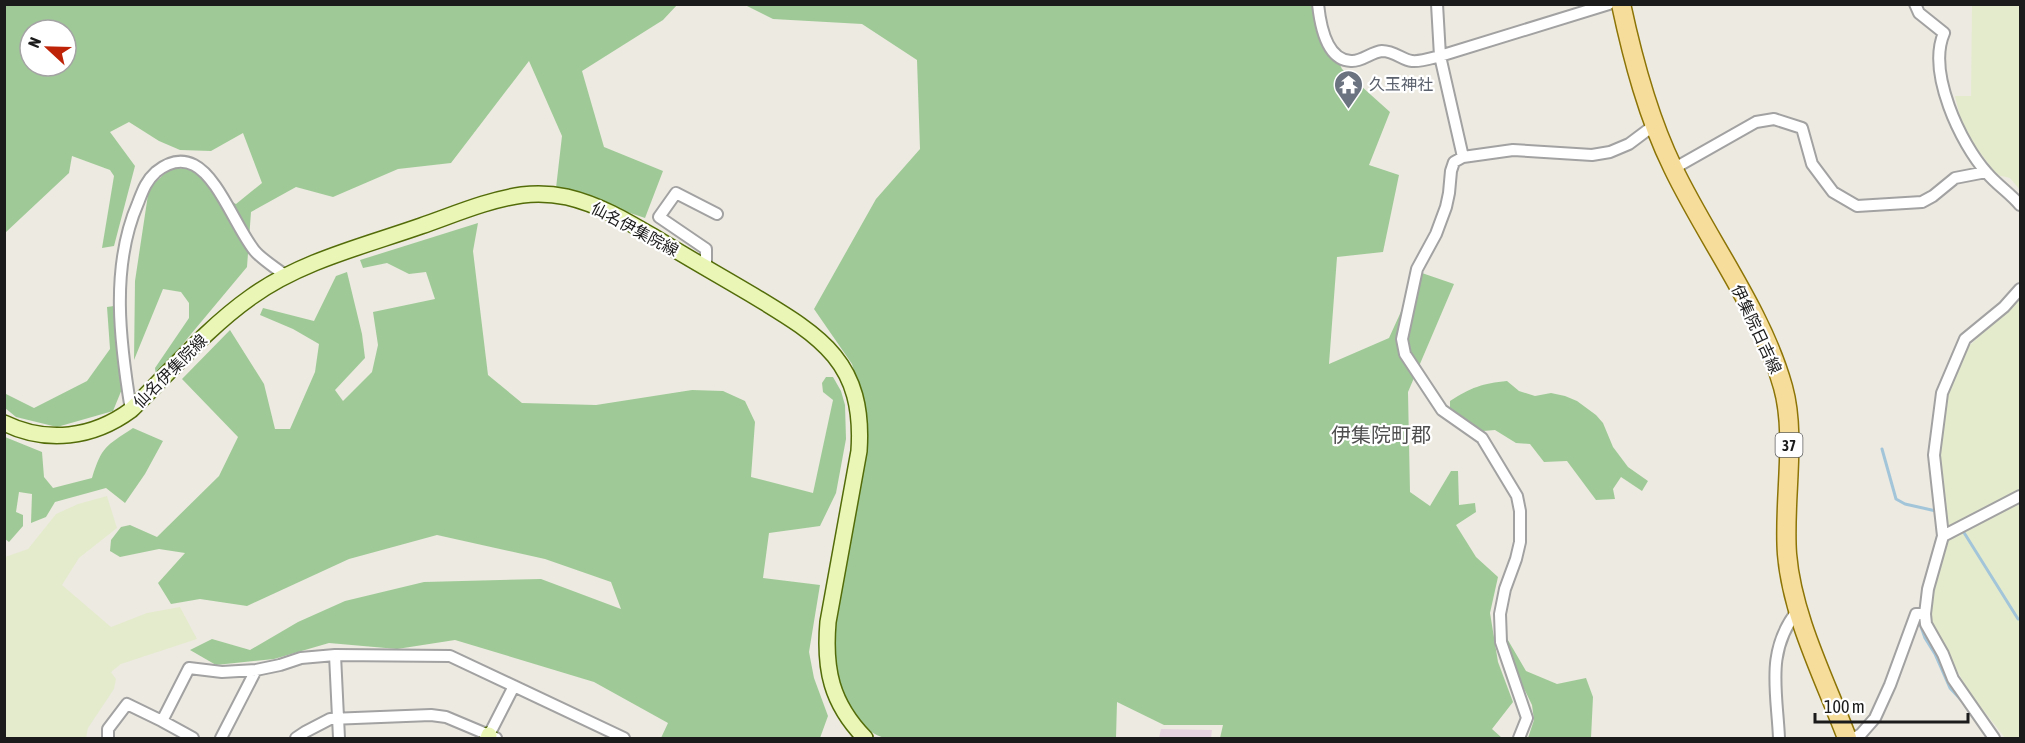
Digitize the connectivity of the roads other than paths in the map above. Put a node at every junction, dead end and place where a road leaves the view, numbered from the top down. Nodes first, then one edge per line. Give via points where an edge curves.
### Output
1 (1318, 4) edge
2 (1437, 4) edge
3 (1609, 4) edge
4 (1621, 4) edge
5 (1915, 4) edge
6 (1440, 56) junction
7 (1655, 127) junction
8 (1463, 157) junction
9 (1673, 169) junction
10 (1986, 172) junction
11 (2020, 205) edge
12 (717, 214) dead end
13 (706, 268) junction
14 (286, 276) junction
15 (2020, 290) edge
16 (131, 410) junction
17 (4, 423) edge
18 (2020, 496) edge
19 (1943, 536) junction
20 (1798, 610) junction
21 (1922, 614) junction
22 (335, 655) junction
23 (256, 670) junction
24 (514, 686) junction
25 (338, 718) junction
26 (162, 721) junction
27 (857, 736) edge
28 (491, 737) edge
29 (108, 738) edge
30 (194, 738) edge
31 (221, 738) edge
32 (296, 738) edge
33 (339, 738) edge
34 (624, 738) edge
35 (1519, 738) edge
36 (1779, 738) edge
37 (1847, 738) edge
38 (1854, 738) edge
39 (1994, 738) edge

1 - 6 street via 1320,25 1330,48 1340,57 1350,61 1380,51 1412,61
2 - 6 street
3 - 6 street
4 - 7 main road, 伊集院日吉線 / 37
5 - 10 street via 1919,13 1944,33 1940,43 1941,78 1964,140
6 - 8 street
7 - 8 street via 1620,148 1592,155 1513,150
7 - 9 main road, 伊集院日吉線 / 37
8 - 35 street via 1454,162 1446,207 1417,269 1402,339 1405,354 1442,410 1482,438 1516,496 1520,542 1505,589 1500,642 1527,718
9 - 10 street via 1756,122 1774,119 1802,128 1812,164 1833,192 1857,206 1922,202 1955,178
9 - 20 main road, 伊集院日吉線 / 37 via 1750,309 1784,388 1789,441 1787,555
10 - 11 street
12 - 13 street via 676,193 659,217 706,249
13 - 14 main road, 仙名伊集院線 via 603,209 537,194 481,205
13 - 27 main road, 仙名伊集院線 via 810,332 836,357 856,397 860,412 859,451 826,648 836,694
14 - 16 main road, 仙名伊集院線 via 233,310
14 - 16 street via 256,253 214,184 201,170 178,161 165,164 148,179 129,224 122,264 120,314
15 - 19 street via 1965,339 1942,393 1934,455
16 - 17 main road, 仙名伊集院線 via 104,426 73,435 34,434
18 - 19 street
19 - 21 street
20 - 36 street via 1790,621 1774,669
20 - 37 main road, 伊集院日吉線 / 37
21 - 38 street via 1916,614 1875,718
21 - 39 street via 1953,679
22 - 23 street via 301,658
22 - 24 street via 450,656
22 - 25 street
23 - 26 street via 222,672 189,668
23 - 31 street
24 - 28 street
24 - 34 street
25 - 28 street via 431,715 446,717
25 - 32 street via 322,722
25 - 33 street
26 - 29 street via 127,704 108,729
26 - 30 street

